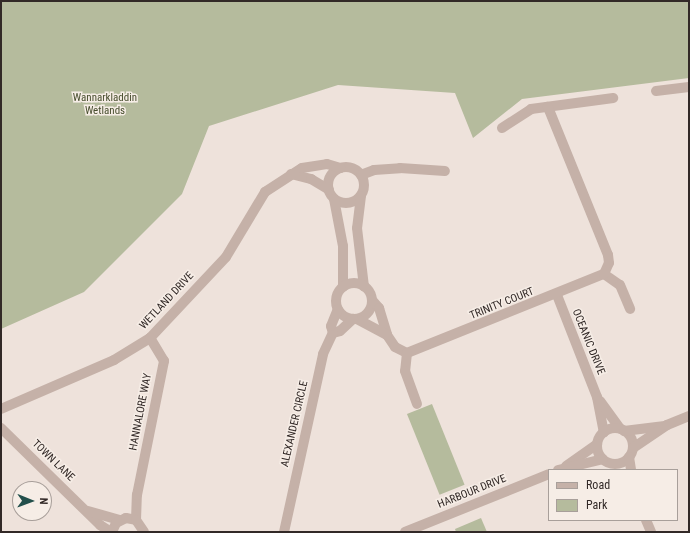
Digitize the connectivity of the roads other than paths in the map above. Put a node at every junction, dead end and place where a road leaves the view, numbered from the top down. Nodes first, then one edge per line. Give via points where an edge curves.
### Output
1 (689, 87) edge
2 (656, 91) dead end
3 (613, 98) dead end
4 (548, 106) junction
5 (502, 128) dead end
6 (340, 168) junction
7 (445, 172) dead end
8 (291, 174) junction
9 (361, 175) junction
10 (332, 194) junction
11 (361, 196) junction
12 (604, 274) junction
13 (343, 287) junction
14 (364, 287) junction
15 (557, 295) junction
16 (372, 300) junction
17 (338, 309) junction
18 (630, 309) dead end
19 (355, 319) junction
20 (333, 333) junction
21 (387, 335) junction
22 (150, 338) junction
23 (407, 353) junction
24 (597, 397) junction
25 (417, 404) dead end
26 (1, 408) edge
27 (689, 416) edge
28 (667, 425) junction
29 (1, 428) edge
30 (622, 430) junction
31 (604, 432) junction
32 (597, 444) junction
33 (631, 452) junction
34 (603, 459) junction
35 (620, 467) edge
36 (561, 469) edge
37 (631, 469) edge
38 (548, 474) edge
39 (137, 494) junction
40 (88, 512) junction
41 (123, 519) junction
42 (136, 520) junction
43 (646, 521) edge
44 (283, 529) edge
45 (112, 532) edge
46 (144, 532) edge
47 (405, 532) edge
48 (651, 532) edge

1 - 2 street
3 - 4 street
4 - 5 street via 527,111
4 - 12 street via 608,255 609,264
6 - 8 street, WETLAND DRIVE via 332,164 320,164 302,168
6 - 9 street via 352,168
6 - 10 street via 332,174
7 - 9 street via 400,168 374,170
8 - 10 street via 311,179
8 - 22 street, WETLAND DRIVE via 265,192 226,257
9 - 11 street via 365,186
10 - 11 street via 345,203
10 - 13 street via 343,246
11 - 14 street via 358,235
12 - 15 street, TRINITY COURT
12 - 18 street via 618,284
13 - 14 street via 351,284
13 - 17 street via 337,297
14 - 16 street
15 - 23 street, TRINITY COURT
15 - 24 street, OCEANIC DRIVE
16 - 19 street via 366,314
16 - 21 street via 384,320
17 - 19 street via 344,316
17 - 20 street, ALEXANDER CIRCLE via 332,326
19 - 20 street via 340,331
19 - 21 street
20 - 44 street, ALEXANDER CIRCLE via 323,354
21 - 23 street via 398,350
22 - 26 street, WETLAND DRIVE via 114,360
22 - 39 street, HANNALORE WAY via 164,361
23 - 25 street via 405,371
24 - 30 street, OCEANIC DRIVE
24 - 31 street, OCEANIC DRIVE
27 - 28 street
28 - 30 street
28 - 33 street
29 - 40 street, TOWN LANE
30 - 31 street
30 - 33 street via 631,438
31 - 32 street
32 - 34 street
32 - 36 street
33 - 35 street
33 - 37 street
34 - 35 street
34 - 36 street
38 - 47 street, HARBOUR DRIVE
39 - 41 street, HANNALORE WAY
39 - 42 street, HANNALORE WAY
40 - 41 street, TOWN LANE
40 - 45 street, TOWN LANE
41 - 42 street, TOWN LANE
41 - 45 street, HANNALORE WAY
42 - 46 street
43 - 48 street

